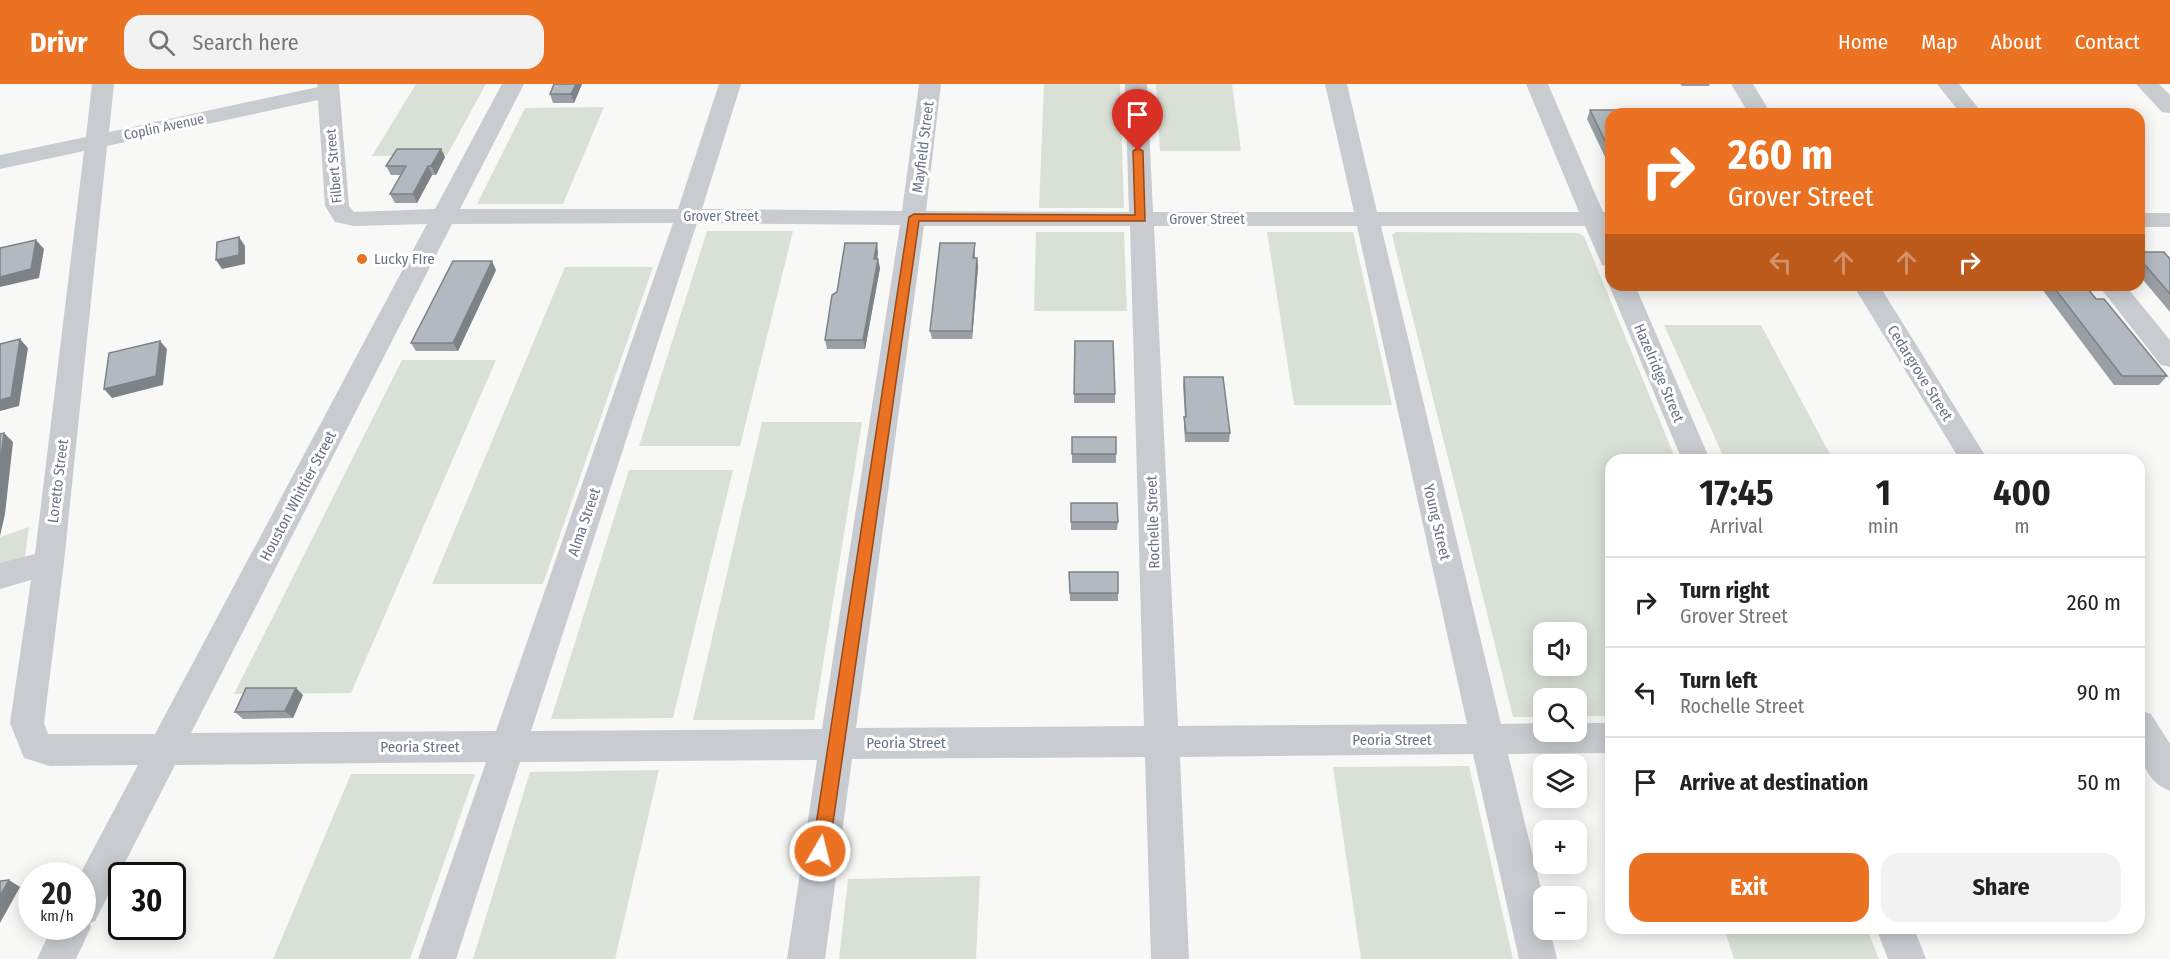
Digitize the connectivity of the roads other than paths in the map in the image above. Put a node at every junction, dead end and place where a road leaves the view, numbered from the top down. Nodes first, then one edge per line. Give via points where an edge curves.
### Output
1 (104, 84) edge
2 (513, 84) edge
3 (730, 84) edge
4 (930, 84) edge
5 (1136, 84) edge
6 (1336, 84) edge
7 (1537, 84) edge
8 (1742, 84) edge
9 (1947, 84) edge
10 (2147, 84) edge
11 (328, 88) edge
12 (2170, 107) edge
13 (1756, 108) edge
14 (1967, 108) edge
15 (97, 141) junction
16 (0, 162) edge
17 (688, 216) junction
18 (444, 217) junction
19 (914, 217) junction
20 (1141, 219) junction
21 (1368, 219) junction
22 (1603, 219) edge
23 (2145, 220) edge
24 (2170, 220) edge
25 (1625, 291) edge
26 (1870, 291) edge
27 (2116, 291) edge
28 (2170, 358) edge
29 (1693, 454) edge
30 (1970, 454) edge
31 (48, 562) junction
32 (0, 576) edge
33 (2148, 732) edge
34 (1605, 738) edge
35 (1487, 739) junction
36 (1161, 741) junction
37 (835, 744) junction
38 (507, 746) junction
39 (165, 748) junction
40 (2170, 775) edge
41 (96, 881) edge
42 (1897, 934) edge
43 (66, 940) edge
44 (56, 959) edge
45 (437, 959) edge
46 (806, 959) edge
47 (1170, 959) edge
48 (1538, 959) edge
49 (1908, 959) edge

1 - 15 street, Loretto Street
2 - 18 street, Houston Whittier Street
3 - 17 street, Alma Street
4 - 19 street, Mayfield Street
5 - 20 street, Rochelle Street
6 - 21 street, Young Street
7 - 22 street
8 - 13 street
9 - 14 street
10 - 12 street
11 - 15 street, Coplin Avenue
11 - 18 street, Filbert Street via 340,214 354,219
15 - 16 street, Coplin Avenue
15 - 31 street, Loretto Street
17 - 18 street, Grover Street
17 - 19 street, Grover Street
17 - 38 street, Alma Street
18 - 39 street, Houston Whittier Street
19 - 20 street, Grover Street
19 - 37 street, Mayfield Street
20 - 21 street, Grover Street
20 - 36 street, Rochelle Street
21 - 22 street, Grover Street
21 - 35 street, Young Street
23 - 24 street
25 - 29 street, Hazelridge Street
26 - 30 street, Cedargrove Street
27 - 28 street
31 - 32 street
31 - 39 street, Loretto Street via 27,723 36,747
33 - 40 street
34 - 35 street, Peoria Street
35 - 36 street, Peoria Street
35 - 48 street, Young Street
36 - 37 street, Peoria Street
36 - 47 street, Rochelle Street
37 - 38 street, Peoria Street
37 - 46 street, Mayfield Street
38 - 39 street, Peoria Street
38 - 45 street, Alma Street
39 - 41 street, Houston Whittier Street
42 - 49 street
43 - 44 street

